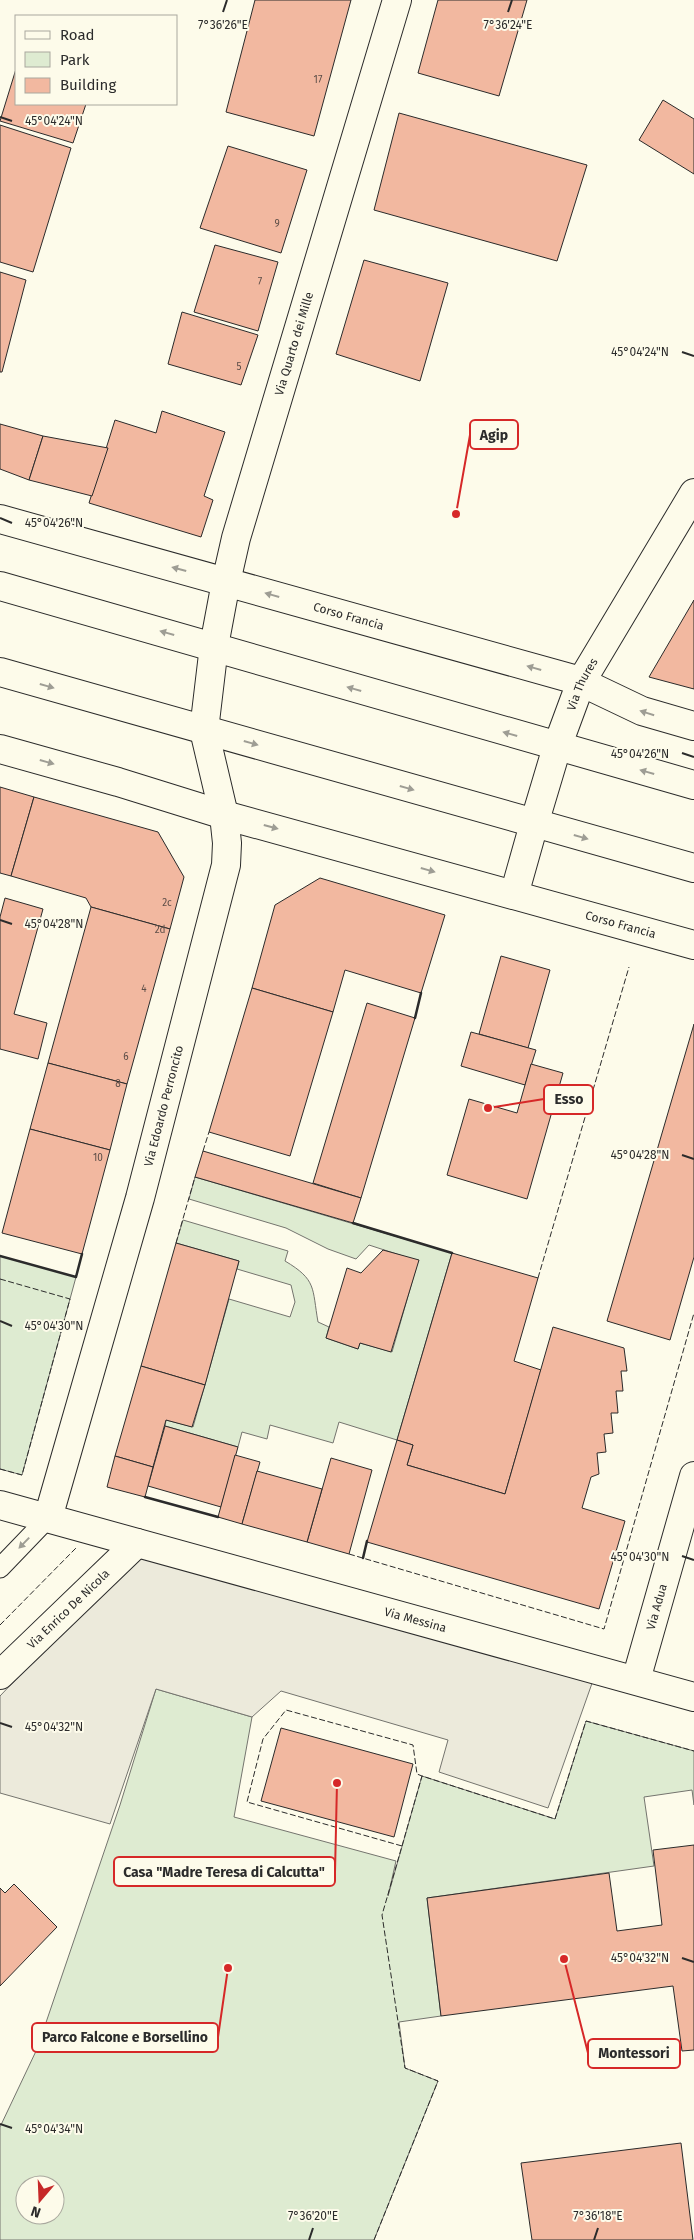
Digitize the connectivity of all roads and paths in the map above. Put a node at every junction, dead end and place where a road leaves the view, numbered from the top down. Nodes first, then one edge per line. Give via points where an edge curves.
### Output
1 (397, 0) edge
2 (694, 493) edge
3 (0, 519) edge
4 (226, 582) junction
5 (0, 586) edge
6 (214, 646) junction
7 (0, 672) edge
8 (581, 682) junction
9 (208, 689) joint
10 (694, 726) edge
11 (204, 730) junction
12 (557, 747) junction
13 (0, 749) edge
14 (694, 785) edge
15 (224, 815) junction
16 (534, 824) junction
17 (694, 868) edge
18 (514, 895) junction
19 (694, 945) edge
20 (694, 1476) edge
21 (0, 1505) edge
22 (48, 1518) junction
23 (137, 1543) junction
24 (0, 1568) edge
25 (0, 1675) edge
26 (636, 1680) junction
27 (694, 1697) edge

1 - 4 street, Via Quarto dei Mille via 238,528
2 - 8 street, Via Thures
4 -> 3 street, Corso Francia
4 - 6 street, Via Quarto dei Mille
8 -> 4 street, Corso Francia
6 -> 5 street
6 - 9 street, Via Quarto dei Mille
12 -> 6 street
7 -> 11 street
10 -> 8 street, Corso Francia via 642,711
8 - 12 street, Via Thures
9 - 11 street, Via Edoardo Perroncito
11 - 15 street, Via Edoardo Perroncito
11 -> 16 street
14 -> 12 street
12 - 16 street, Via Thures
13 -> 15 street, Corso Francia
15 -> 18 street, Corso Francia
15 - 22 street, Via Edoardo Perroncito via 228,843 226,865 140,1198
16 -> 17 street
16 - 18 street, Via Thures
18 - 19 street, Corso Francia
20 - 26 street, Via Adua
21 - 22 street, Via Messina
22 - 23 street, Via Messina
22 -> 24 lane
23 - 25 street, Via Enrico De Nicola
23 - 26 street, Via Messina
26 - 27 street, Via Messina

